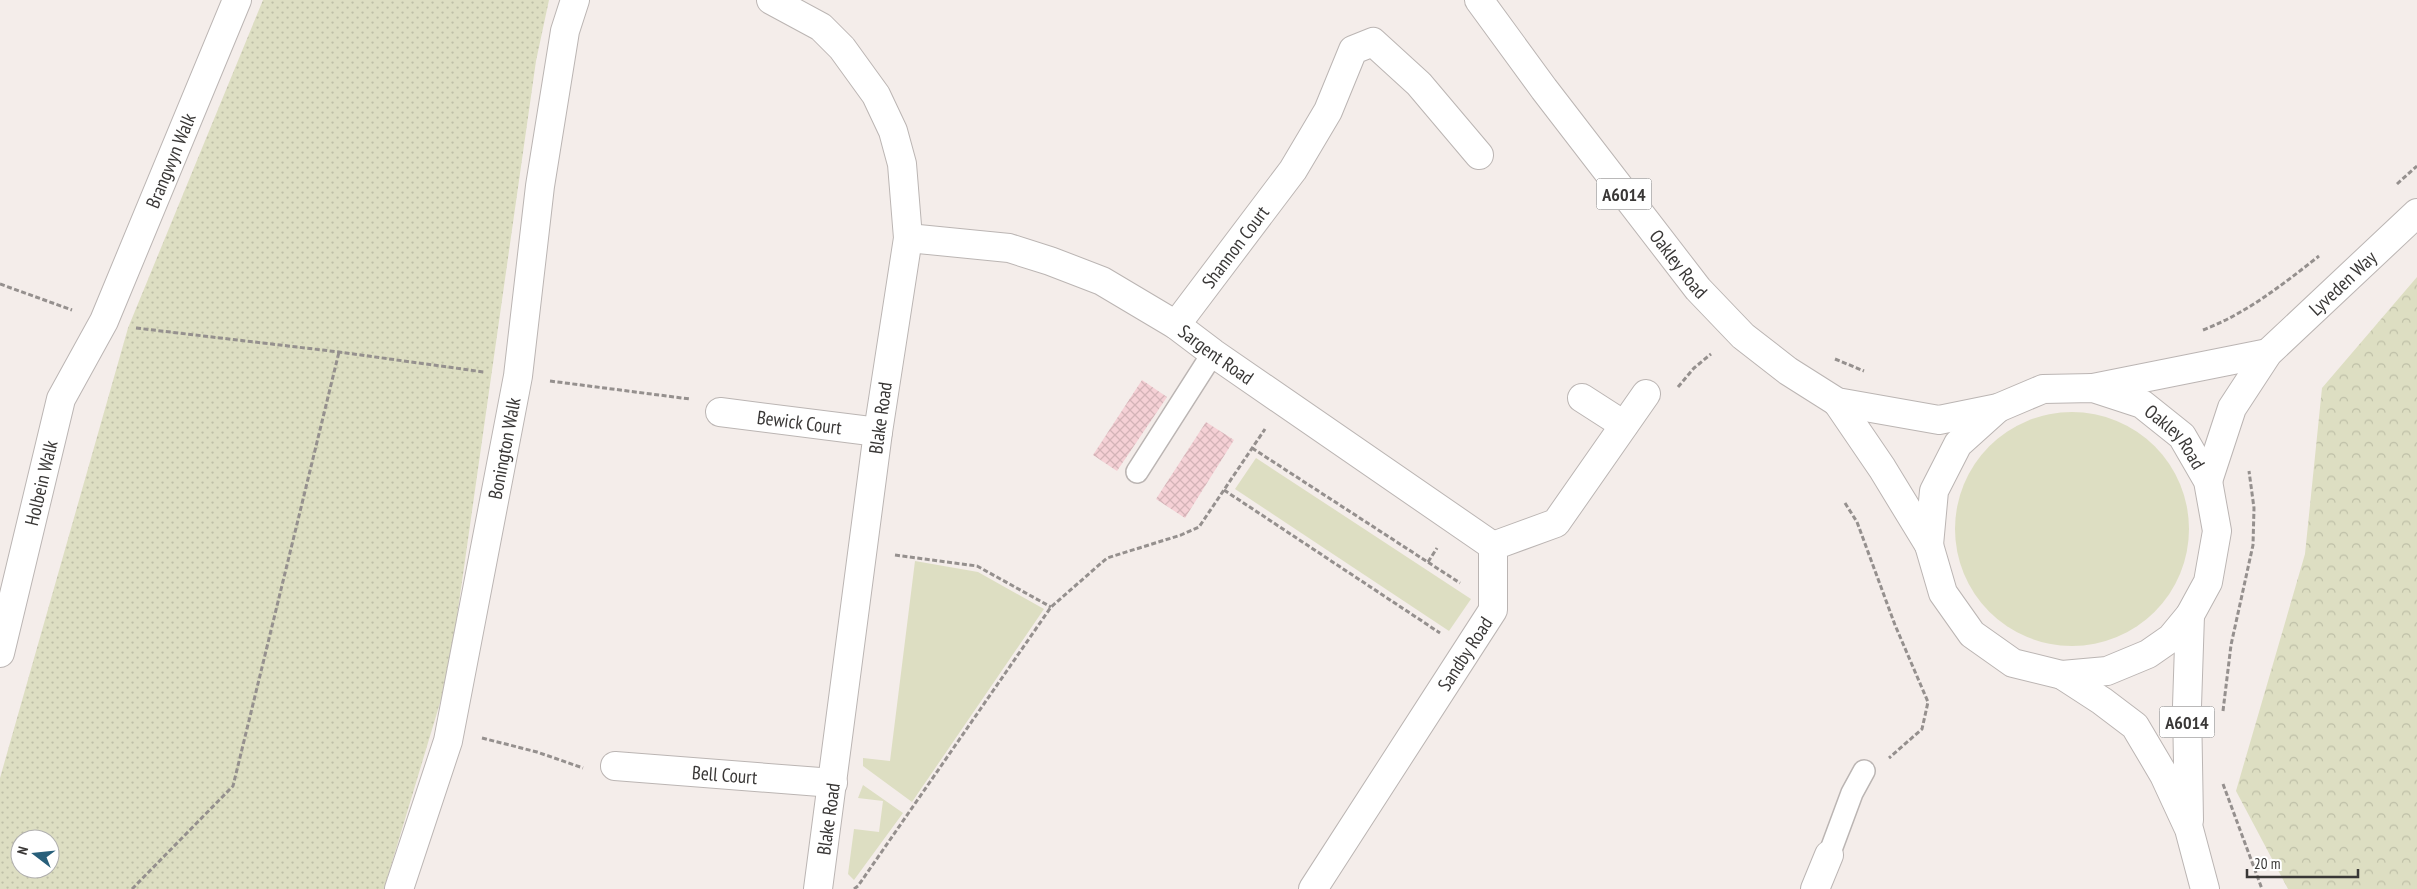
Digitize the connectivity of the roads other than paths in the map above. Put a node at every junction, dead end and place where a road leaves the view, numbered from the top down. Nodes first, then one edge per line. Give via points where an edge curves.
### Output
1 (237, 0) edge
2 (575, 0) edge
3 (771, 0) edge
4 (1479, 0) edge
5 (1479, 155) dead end
6 (2417, 214) edge
7 (908, 238) junction
8 (104, 321) joint
9 (1176, 325) junction
10 (1212, 353) junction
11 (2268, 353) junction
12 (2093, 388) junction
13 (1646, 394) dead end
14 (1582, 398) dead end
15 (1837, 402) junction
16 (1998, 408) junction
17 (720, 412) road end
18 (1624, 425) junction
19 (878, 432) junction
20 (1137, 472) dead end
21 (2208, 481) junction
22 (1929, 545) junction
23 (1493, 546) junction
24 (2190, 615) junction
25 (0, 653) edge
26 (2062, 675) junction
27 (615, 766) road end
28 (1864, 771) road end
29 (833, 783) junction
30 (2189, 829) junction
31 (1829, 855) joint
32 (399, 889) edge
33 (818, 889) edge
34 (1313, 889) edge
35 (1815, 889) edge
36 (2205, 889) edge

1 - 8 street, Brangwyn Walk
2 - 32 street, Bonington Walk via 565,31 540,186 518,376 450,729
3 - 7 street, Blake Road via 821,27 842,48 876,95 893,131 902,164
4 - 15 street, Oakley Road / A6014 via 1698,289 1742,336
5 - 9 street, Shannon Court via 1419,84 1373,42 1354,50 1328,111 1293,170
6 - 11 street, Lyveden Way
7 - 9 street, Sargent Road via 1009,248 1050,261 1102,281
7 - 19 street, Blake Road
8 - 25 street, Holbein Walk via 61,399
9 - 10 street, Sargent Road
10 - 20 lane
10 - 23 street, Sargent Road
11 - 12 street
11 - 21 street, Lyveden Way via 2232,408
12 - 16 street, Oakley Road / A6014 via 2043,390
12 - 21 street, Oakley Road / A6014 via 2142,404 2182,436
13 - 18 street
14 - 18 street
15 - 16 street, Oakley Road / A6014 via 1939,420
15 - 22 street, Oakley Road / A6014
16 - 22 street, Oakley Road / A6014 via 1958,444 1934,491
17 - 19 street, Bewick Court
18 - 23 street via 1556,523
19 - 29 street, Blake Road
21 - 24 street, Oakley Road / A6014 via 2217,531 2208,582
22 - 26 street, Oakley Road / A6014 via 1943,593 1972,634 2013,663
23 - 34 street, Sandby Road via 1493,610
24 - 26 street, Oakley Road / A6014 via 2171,638 2148,654 2107,671
24 - 30 street, Oakley Road / A6014 via 2187,706
26 - 30 street, Oakley Road / A6014 via 2135,726 2164,775
27 - 29 street, Bell Court
28 - 31 lane via 1852,792
29 - 33 street, Blake Road
30 - 36 street, Oakley Road / A6014
31 - 35 street

